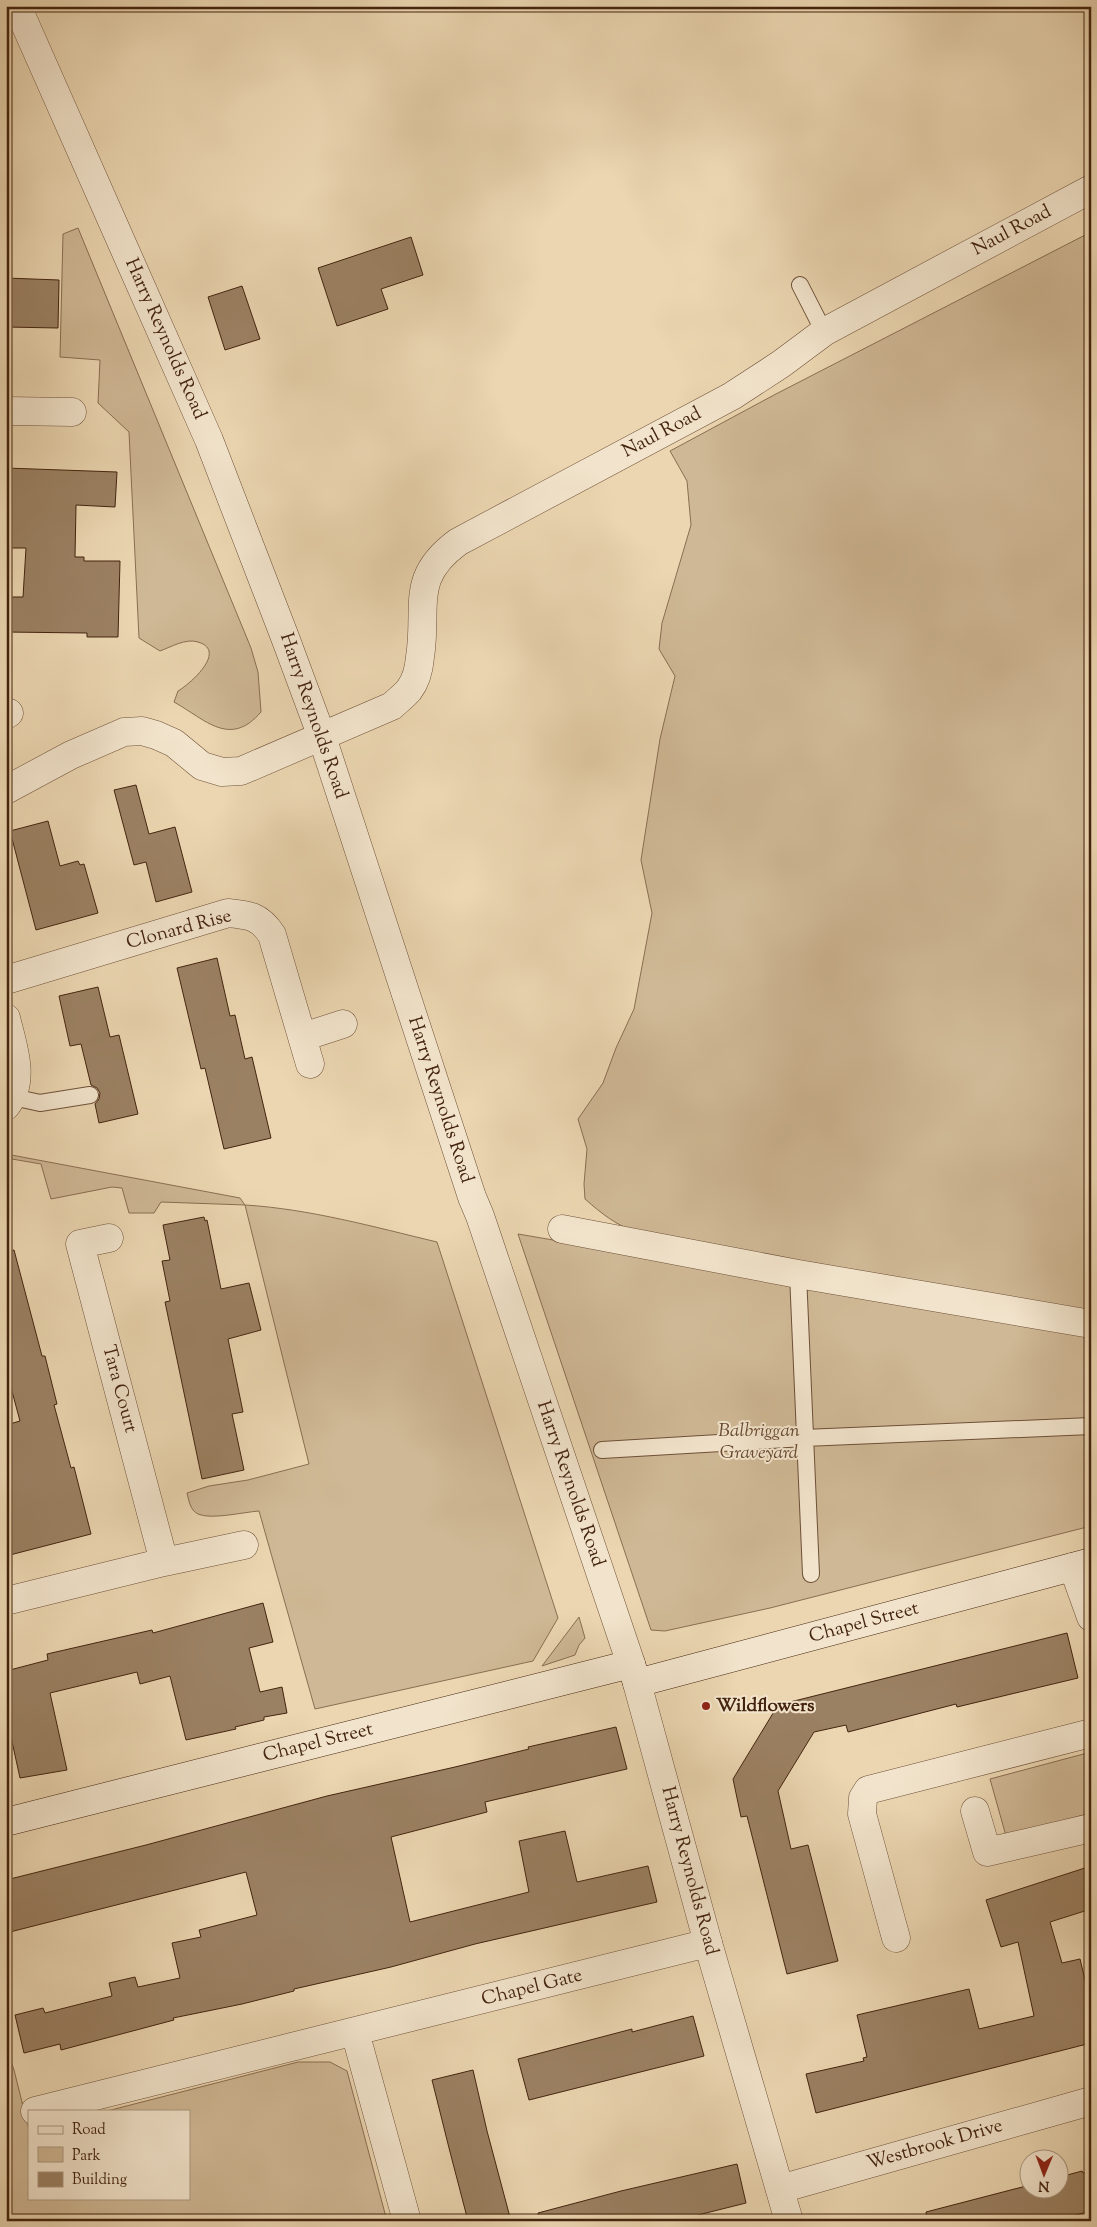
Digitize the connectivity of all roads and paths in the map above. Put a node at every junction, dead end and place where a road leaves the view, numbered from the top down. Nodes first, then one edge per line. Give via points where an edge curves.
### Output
1 (18, 6) edge
2 (1091, 189) edge
3 (800, 285) dead end
4 (824, 332) junction
5 (6, 411) edge
6 (72, 412) dead end
7 (322, 737) junction
8 (6, 790) edge
9 (6, 980) edge
10 (6, 1018) edge
11 (343, 1024) dead end
12 (303, 1037) junction
13 (310, 1064) dead end
14 (90, 1094) dead end
15 (10, 1101) edge
16 (562, 1229) dead end
17 (109, 1238) dead end
18 (798, 1274) junction
19 (1091, 1324) edge
20 (1091, 1426) edge
21 (804, 1438) junction
22 (602, 1450) dead end
23 (244, 1545) dead end
24 (164, 1562) junction
25 (1082, 1564) edge
26 (811, 1574) dead end
27 (6, 1601) edge
28 (1091, 1617) edge
29 (634, 1674) junction
30 (1091, 1734) edge
31 (975, 1811) dead end
32 (6, 1822) edge
33 (1091, 1828) edge
34 (896, 1938) dead end
35 (708, 1943) junction
36 (355, 2032) junction
37 (1091, 2101) edge
38 (39, 2110) edge
39 (780, 2189) junction
40 (406, 2221) edge
41 (789, 2221) edge

1 - 7 street, Harry Reynolds Road via 209,440
2 - 4 street, Naul Road
3 - 4 lane
4 - 7 street, Naul Road via 732,396 446,550 427,576 420,662 409,690 392,706
5 - 6 street
7 - 8 street, Naul Road via 241,772 222,772 202,766 174,743 156,735 142,731 124,732
7 - 29 street, Harry Reynolds Road via 472,1197
9 - 12 street, Clonard Rise via 228,913 249,915 265,923 272,935
10 - 15 street via 18,1069
11 - 12 street
12 - 13 street, Clonard Rise
14 - 15 lane via 40,1103
16 - 18 street
17 - 24 street, Tara Court via 80,1244
18 - 19 street
18 - 21 lane
20 - 21 lane
21 - 22 lane
21 - 26 lane
23 - 24 street
24 - 27 street
25 - 28 street
25 - 29 street, Chapel Street
29 - 32 street, Chapel Street
29 - 35 street, Harry Reynolds Road
30 - 34 street via 868,1790 863,1798 862,1814
31 - 33 street via 987,1852
35 - 36 street, Chapel Gate
35 - 39 street, Harry Reynolds Road
36 - 38 street, Chapel Gate
36 - 40 street
37 - 39 street, Westbrook Drive
39 - 41 street, Harry Reynolds Road

